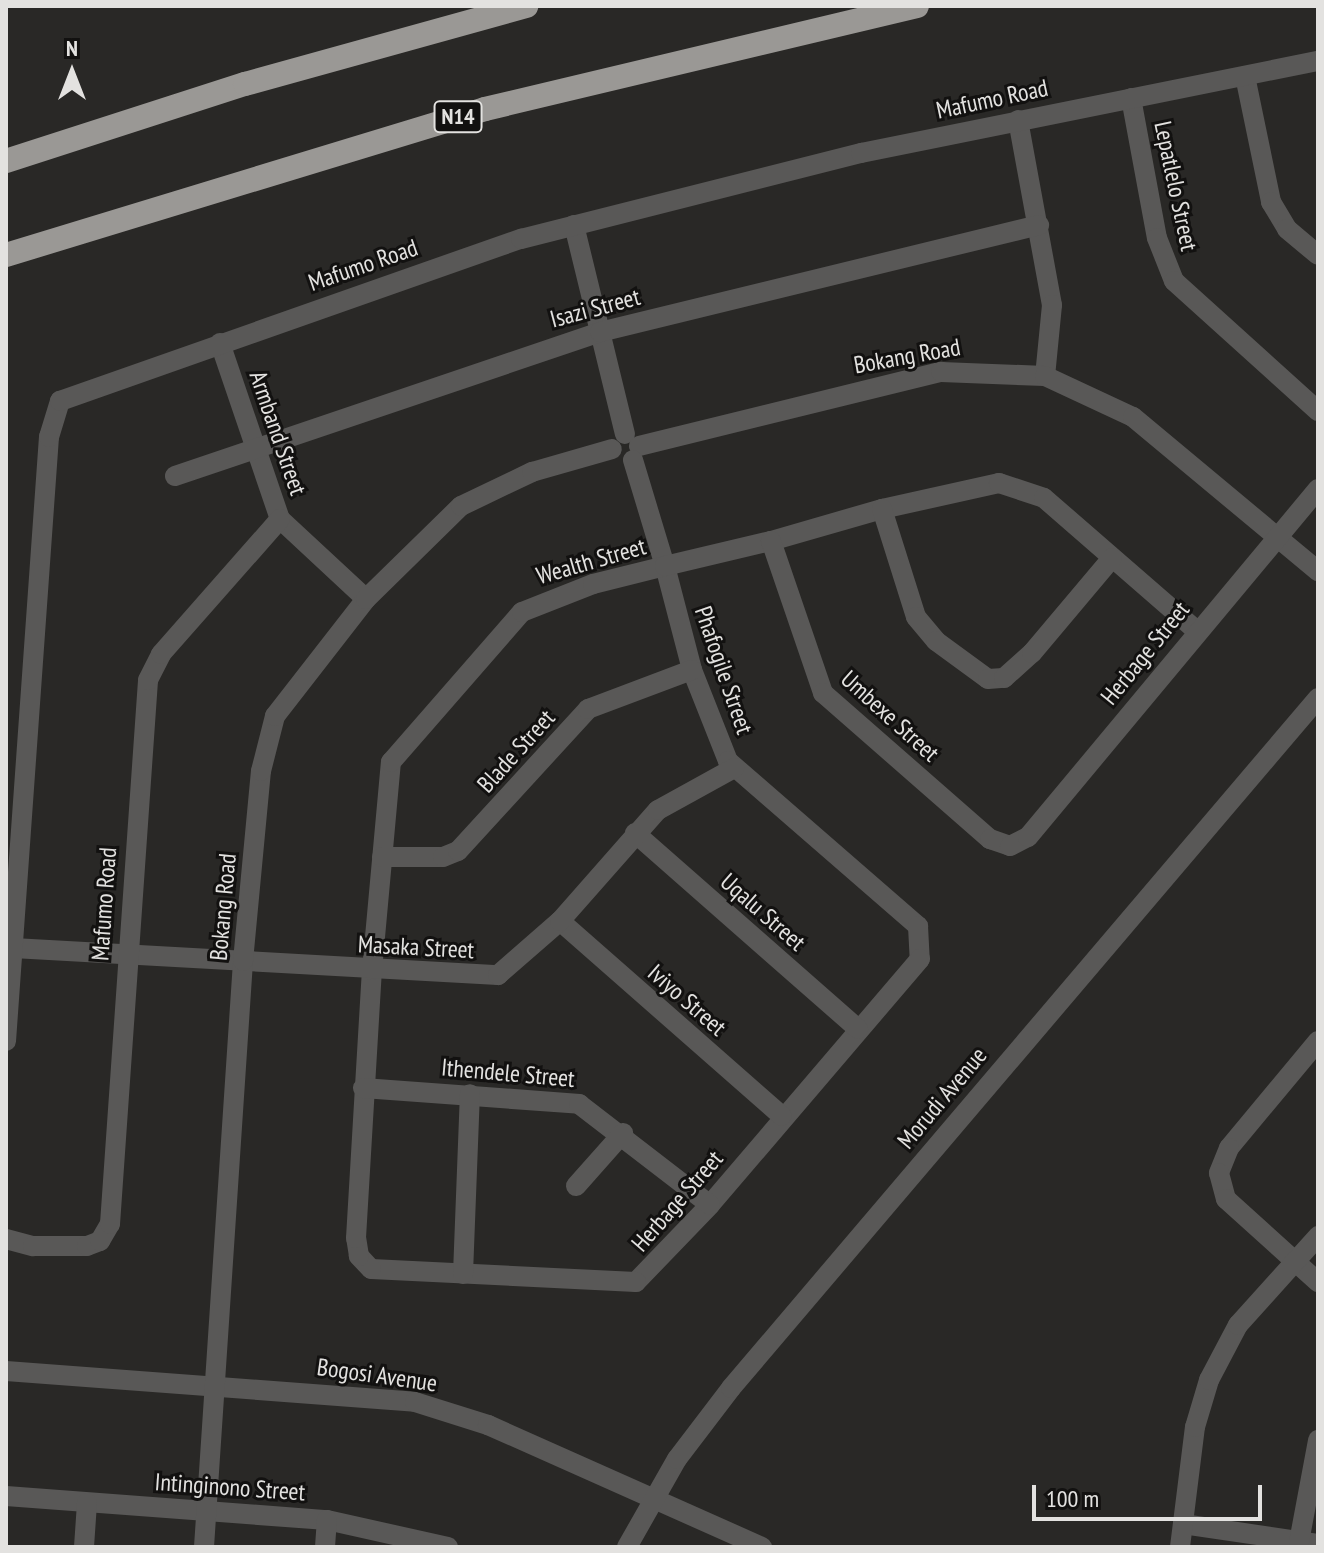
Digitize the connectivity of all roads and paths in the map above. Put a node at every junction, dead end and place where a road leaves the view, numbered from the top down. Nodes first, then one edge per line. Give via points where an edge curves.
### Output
1 (526, 6) edge
2 (917, 6) edge
3 (1318, 61) edge
4 (1245, 76) junction
5 (1131, 98) junction
6 (1018, 120) junction
7 (6, 161) edge
8 (574, 225) junction
9 (1039, 225) junction
10 (6, 255) edge
11 (1318, 255) edge
12 (600, 332) junction
13 (220, 343) junction
14 (1045, 376) junction
15 (1318, 411) edge
16 (255, 447) junction
17 (628, 447) junction
18 (175, 476) dead end
19 (1318, 489) edge
20 (882, 509) junction
21 (280, 519) junction
22 (1278, 535) junction
23 (771, 541) junction
24 (1112, 558) junction
25 (665, 566) junction
26 (1318, 571) edge
27 (366, 599) junction
28 (1196, 630) junction
29 (692, 670) junction
30 (1318, 698) edge
31 (734, 768) junction
32 (635, 833) junction
33 (1010, 846) joint
34 (382, 857) junction
35 (560, 921) junction
36 (13, 948) junction
37 (126, 954) junction
38 (920, 959) joint
39 (243, 961) junction
40 (372, 970) junction
41 (858, 1029) junction
42 (6, 1041) edge
43 (1318, 1041) edge
44 (363, 1088) junction
45 (470, 1094) junction
46 (782, 1116) junction
47 (623, 1133) junction
48 (576, 1186) dead end
49 (710, 1205) junction
50 (1318, 1236) edge
51 (6, 1239) edge
52 (1294, 1261) junction
53 (382, 1271) joint
54 (463, 1274) junction
55 (1318, 1282) edge
56 (6, 1371) edge
57 (215, 1386) junction
58 (1318, 1440) edge
59 (6, 1496) edge
60 (652, 1498) junction
61 (87, 1503) junction
62 (206, 1512) junction
63 (327, 1520) junction
64 (1183, 1524) junction
65 (1309, 1543) edge
66 (84, 1547) edge
67 (204, 1547) edge
68 (325, 1547) edge
69 (448, 1547) edge
70 (627, 1547) edge
71 (762, 1547) edge
72 (1180, 1547) edge

1 - 7 highway via 245,84
2 - 10 highway, N14 via 485,109
3 - 4 street, Mafumo Road
4 - 5 street, Mafumo Road
4 - 11 street via 1271,202 1287,229
5 - 6 street, Mafumo Road
5 - 15 street, Lepatlelo Street via 1157,238 1174,281
6 - 8 street, Mafumo Road
6 - 9 street
8 - 12 street, Phafogile Street
8 - 13 street, Mafumo Road
9 - 12 street, Isazi Street
9 - 14 street via 1053,312
12 - 16 street, Isazi Street
12 - 17 street, Phafogile Street
13 - 16 street, Armband Street
13 - 36 street, Mafumo Road via 69,396 54,413
14 - 17 street, Bokang Road via 982,370 929,374
14 - 22 street, Bokang Road via 1133,417
16 - 18 street, Isazi Street
16 - 21 street, Armband Street
17 - 25 street, Phafogile Street
17 - 27 street, Bokang Road via 532,472 461,506
19 - 22 street, Herbage Street
20 - 23 street, Wealth Street
20 - 24 street, Wealth Street via 983,485 1010,484 1044,498
20 - 24 street via 916,617 936,641 988,679 1004,678 1032,653
21 - 27 street, Armband Street
21 - 37 street, Mafumo Road via 161,654 148,680
22 - 26 street, Bokang Road
22 - 28 street, Herbage Street
23 - 25 street, Wealth Street
23 - 33 street, Umbexe Street via 823,693 990,839
24 - 28 street, Wealth Street
25 - 29 street, Phafogile Street
25 - 34 street, Wealth Street via 535,604 513,619 395,753
27 - 39 street, Bokang Road via 275,716 261,771
28 - 33 street, Herbage Street via 1028,837
29 - 31 street, Phafogile Street
29 - 34 street, Blade Street via 588,709 458,851 443,857
30 - 60 street, Morudi Avenue via 740,1376
31 - 32 street, Masaka Street via 658,810
31 - 38 street, Phafogile Street via 918,926
32 - 35 street, Masaka Street
32 - 41 street, Uqalu Street
34 - 40 street, Wealth Street
35 - 40 street, Masaka Street via 526,956 498,975
35 - 46 street, Iviyo Street
36 - 37 street, Masaka Street
36 - 42 street, Mafumo Road
37 - 39 street, Masaka Street
37 - 51 street, Mafumo Road via 110,1224 100,1241 87,1246 33,1246
38 - 41 street, Herbage Street
39 - 40 street, Masaka Street
39 - 57 street, Bokang Road
40 - 44 street, Wealth Street
41 - 46 street, Herbage Street
43 - 52 street via 1229,1148 1219,1173 1226,1199
44 - 45 street, Ithendele Street
44 - 53 street, Wealth Street via 356,1245 366,1267
45 - 47 street, Ithendele Street via 579,1104
45 - 54 street
46 - 49 street, Herbage Street
47 - 48 street
47 - 49 street, Ithendele Street
49 - 54 street, Herbage Street via 636,1282
50 - 52 street
52 - 55 street
52 - 64 street via 1238,1325 1209,1380 1195,1427
53 - 54 street, Herbage Street
56 - 57 street, Bogosi Avenue
57 - 60 street, Bogosi Avenue via 362,1395 440,1409
57 - 62 street, Bokang Road
58 - 65 street
59 - 61 street, Intinginono Street
60 - 70 street, Morudi Avenue
60 - 71 street, Bogosi Avenue
61 - 62 street, Intinginono Street
61 - 66 street
62 - 63 street, Intinginono Street
62 - 67 street, Bokang Road
63 - 68 street
63 - 69 street, Intinginono Street
64 - 65 street
64 - 72 street

